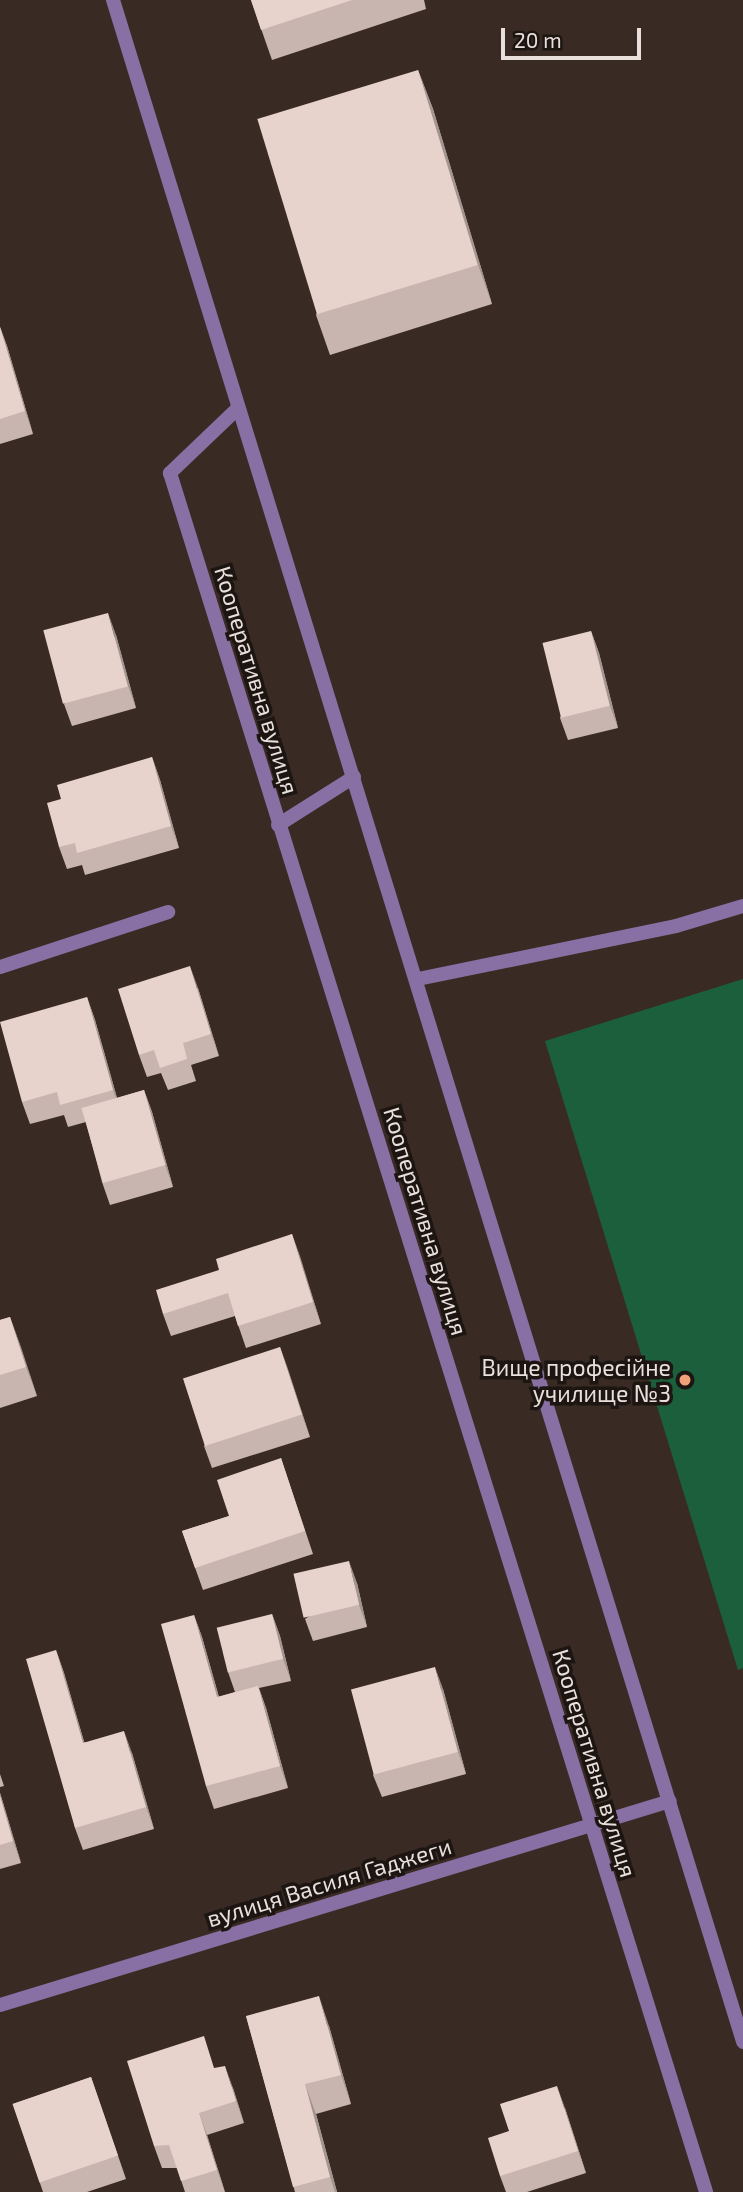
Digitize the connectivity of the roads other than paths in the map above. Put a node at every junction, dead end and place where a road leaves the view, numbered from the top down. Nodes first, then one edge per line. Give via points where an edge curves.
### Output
1 (113, 0) edge
2 (237, 409) junction
3 (354, 777) junction
4 (278, 825) junction
5 (743, 906) edge
6 (168, 912) dead end
7 (0, 967) edge
8 (418, 979) junction
9 (670, 1801) junction
10 (591, 1826) junction
11 (0, 2005) edge
12 (743, 2042) edge
13 (706, 2192) edge

1 - 2 street
2 - 3 street
2 - 4 street, Кооперативна вулиця via 170,473
3 - 4 street
3 - 8 street
4 - 10 street, Кооперативна вулиця
5 - 8 street via 676,926
6 - 7 street
8 - 9 street
9 - 10 street, вулиця Василя Гаджеги
9 - 12 street
10 - 11 street, вулиця Василя Гаджеги
10 - 13 street, Кооперативна вулиця

